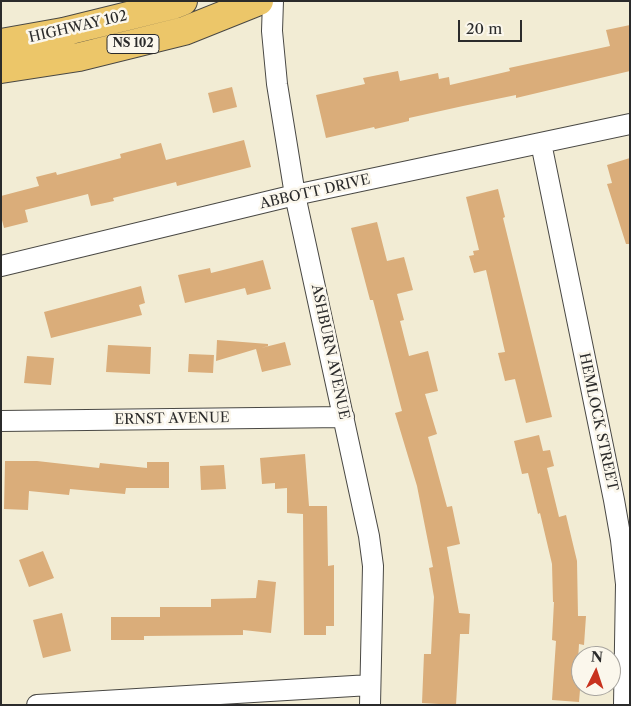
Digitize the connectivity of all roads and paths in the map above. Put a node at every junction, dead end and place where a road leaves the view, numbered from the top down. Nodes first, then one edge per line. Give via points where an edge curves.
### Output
1 (183, 1) edge
2 (259, 1) edge
3 (273, 1) edge
4 (1, 44) edge
5 (1, 69) edge
6 (630, 124) edge
7 (541, 143) junction
8 (296, 195) junction
9 (1, 266) edge
10 (344, 417) junction
11 (1, 421) edge
12 (370, 695) edge
13 (37, 705) edge
14 (624, 705) edge

1 - 4 highway, HIGHWAY 102 / NS 102 via 63,32
2 - 5 highway, HIGHWAY 102 / NS 102 via 184,31 79,57
3 - 8 street, ASHBURN AVENUE via 277,84
6 - 7 street, ABBOTT DRIVE
7 - 8 street, ABBOTT DRIVE
7 - 14 street, HEMLOCK STREET via 621,540 626,584
8 - 9 street, ABBOTT DRIVE
8 - 10 street, ASHBURN AVENUE
10 - 11 street, ERNST AVENUE
10 - 12 street, ASHBURN AVENUE via 373,566
12 - 13 street

